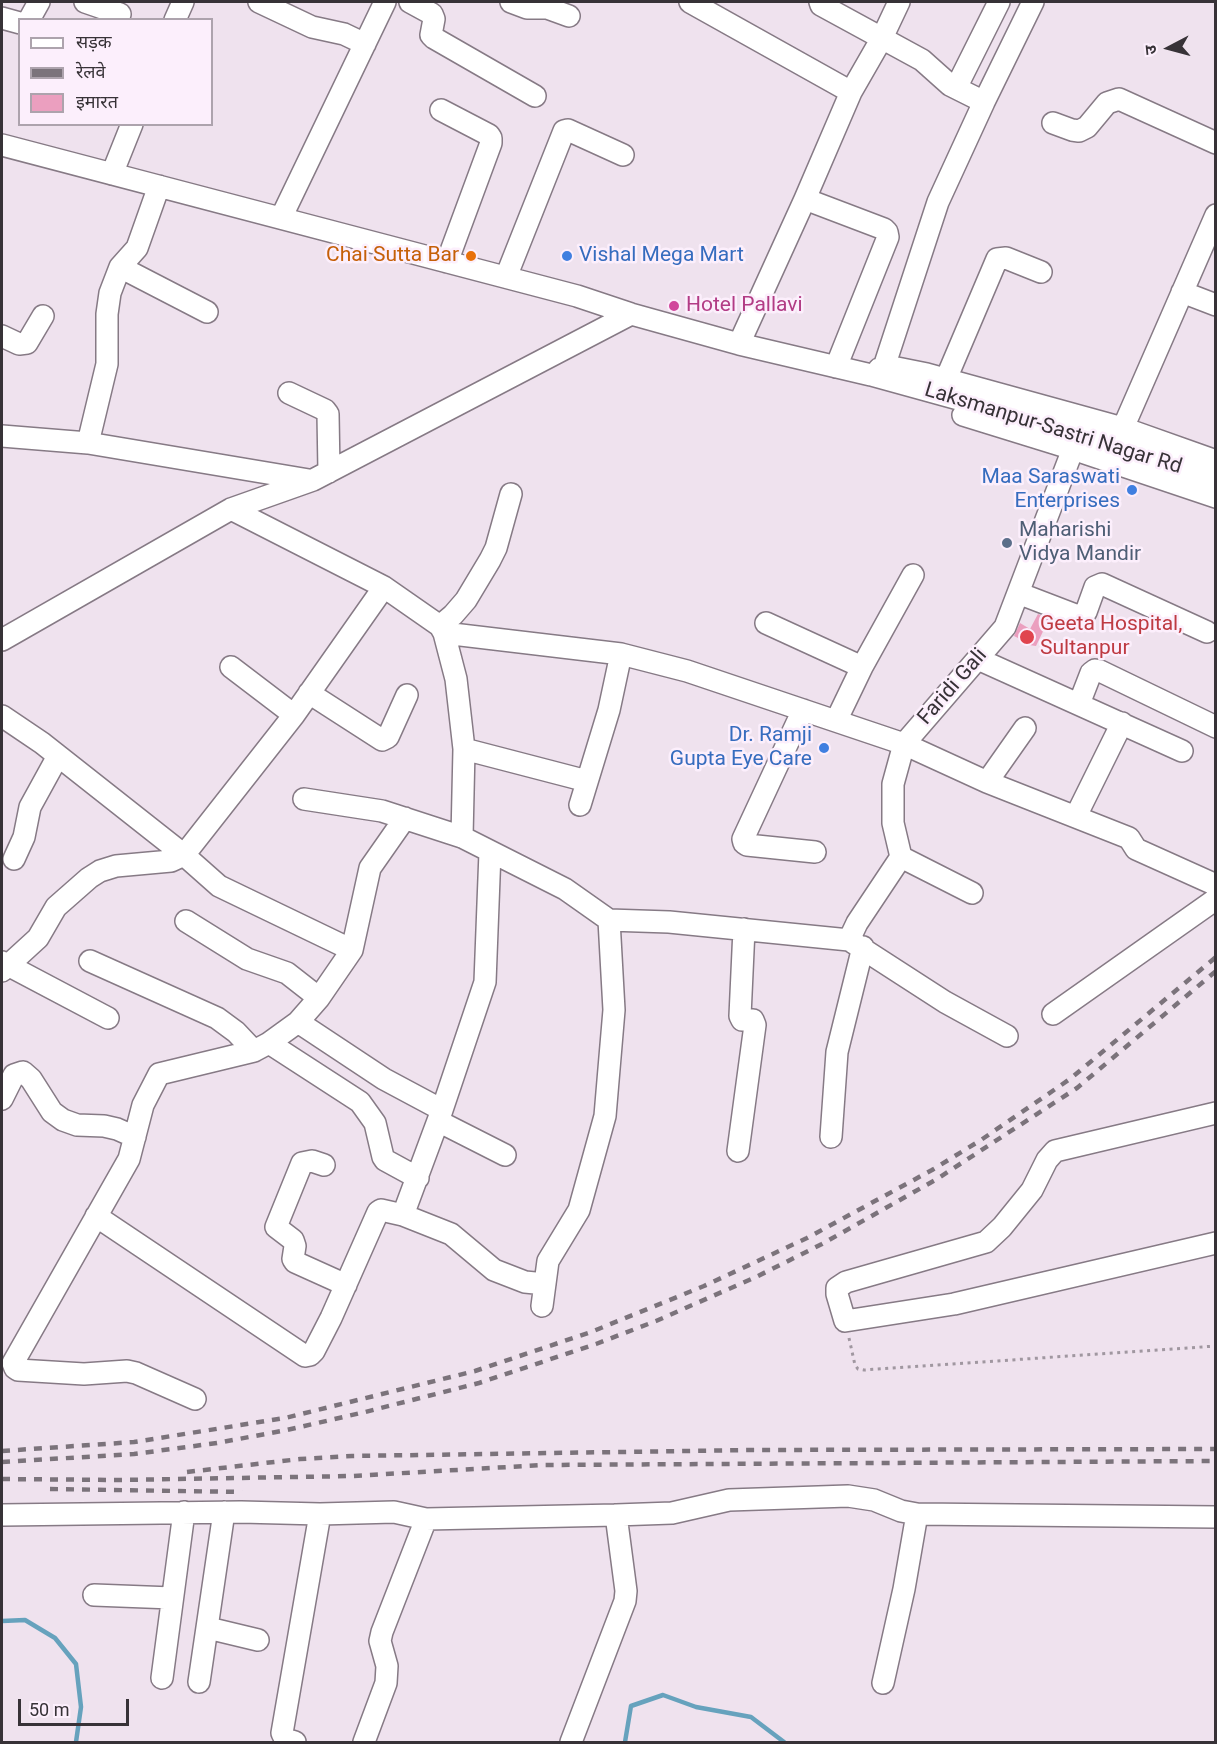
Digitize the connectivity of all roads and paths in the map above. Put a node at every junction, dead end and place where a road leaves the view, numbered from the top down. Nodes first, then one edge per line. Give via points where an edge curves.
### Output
1 (39, 2) edge
2 (85, 2) edge
3 (183, 2) edge
4 (259, 2) edge
5 (385, 2) edge
6 (410, 2) edge
7 (511, 2) edge
8 (690, 2) edge
9 (820, 2) edge
10 (899, 2) edge
11 (999, 2) edge
12 (1033, 2) edge
13 (120, 14) dead end
14 (569, 16) dead end
15 (2, 18) edge
16 (30, 18) edge
17 (176, 18) edge
18 (18, 22) edge
19 (882, 38) junction
20 (365, 44) junction
21 (956, 88) junction
22 (850, 92) junction
23 (535, 96) dead end
24 (984, 102) junction
25 (441, 110) dead end
26 (1053, 123) dead end
27 (131, 126) edge
28 (1215, 143) edge
29 (2, 145) edge
30 (623, 155) dead end
31 (112, 174) junction
32 (159, 186) junction
33 (805, 200) junction
34 (1215, 215) edge
35 (281, 218) junction
36 (447, 262) junction
37 (120, 267) junction
38 (1041, 272) dead end
39 (506, 277) junction
40 (1182, 292) junction
41 (1215, 305) edge
42 (207, 312) dead end
43 (631, 314) junction
44 (43, 316) dead end
45 (2, 336) edge
46 (739, 344) junction
47 (836, 367) junction
48 (882, 374) junction
49 (946, 379) junction
50 (289, 393) dead end
51 (1123, 428) junction
52 (2, 436) edge
53 (88, 443) junction
54 (1072, 449) junction
55 (1215, 461) edge
56 (321, 476) junction
57 (1215, 478) edge
58 (511, 494) dead end
59 (1215, 497) edge
60 (231, 509) junction
61 (913, 575) dead end
62 (384, 587) junction
63 (1018, 592) junction
64 (766, 623) dead end
65 (442, 629) junction
66 (1207, 632) dead end
67 (2, 640) edge
68 (621, 654) junction
69 (978, 659) junction
70 (231, 668) dead end
71 (862, 668) junction
72 (309, 693) junction
73 (407, 695) dead end
74 (1079, 704) junction
75 (803, 710) junction
76 (294, 715) junction
77 (2, 716) edge
78 (836, 722) junction
79 (1122, 723) junction
80 (1215, 727) edge
81 (1025, 728) dead end
82 (904, 744) junction
83 (464, 749) junction
84 (1182, 751) dead end
85 (58, 756) junction
86 (587, 781) junction
87 (987, 782) junction
88 (304, 799) dead end
89 (580, 805) dead end
90 (1076, 816) junction
91 (405, 818) junction
92 (462, 837) junction
93 (490, 852) junction
94 (815, 852) dead end
95 (184, 855) junction
96 (901, 856) junction
97 (14, 860) dead end
98 (1215, 885) edge
99 (972, 892) dead end
100 (1215, 899) edge
101 (609, 920) junction
102 (186, 921) dead end
103 (744, 929) junction
104 (856, 944) junction
105 (352, 950) junction
106 (90, 961) dead end
107 (3, 966) edge
108 (319, 998) junction
109 (1053, 1014) dead end
110 (108, 1018) dead end
111 (298, 1022) junction
112 (1007, 1036) dead end
113 (261, 1047) junction
114 (6, 1076) edge
115 (2, 1099) edge
116 (1215, 1113) edge
117 (440, 1116) junction
118 (135, 1137) junction
119 (831, 1137) dead end
120 (738, 1151) dead end
121 (506, 1155) dead end
122 (324, 1165) dead end
123 (418, 1178) junction
124 (403, 1215) junction
125 (96, 1216) junction
126 (1215, 1243) edge
127 (545, 1284) junction
128 (346, 1285) junction
129 (542, 1306) dead end
130 (845, 1321) junction
131 (1215, 1346) edge
132 (195, 1399) dead end
133 (184, 1512) junction
134 (224, 1512) junction
135 (320, 1514) junction
136 (917, 1514) junction
137 (2, 1515) edge
138 (616, 1515) junction
139 (1215, 1517) edge
140 (426, 1519) junction
141 (94, 1595) dead end
142 (172, 1598) junction
143 (208, 1628) junction
144 (258, 1640) dead end
145 (162, 1678) dead end
146 (199, 1682) dead end
147 (883, 1683) dead end
148 (295, 1743) edge
149 (364, 1743) edge
150 (571, 1743) edge

1 - 16 street
2 - 13 street
3 - 17 street
4 - 20 street via 312,27 344,34
5 - 20 street
6 - 23 street via 432,14 434,38
7 - 14 street
8 - 22 street
9 - 19 street
10 - 19 street
11 - 21 street
12 - 24 street
15 - 18 street
19 - 21 street via 922,60
19 - 22 street
20 - 35 street
21 - 24 street
22 - 33 street
24 - 48 street via 938,202
25 - 36 street via 491,138
26 - 28 street via 1079,130 1087,127 1107,103 1119,99
27 - 31 street
29 - 31 street
30 - 39 street via 564,131
31 - 32 street
32 - 35 street
32 - 37 street via 137,248
33 - 46 street
33 - 47 street via 884,229 888,237
34 - 40 street
35 - 36 street
36 - 39 street
37 - 42 street
37 - 53 street via 108,303 107,364
38 - 49 street via 1006,258 997,259
39 - 43 street
40 - 41 street
40 - 51 street
43 - 46 street
43 - 56 street
44 - 45 street via 27,343 19,344
46 - 47 street
47 - 48 street
48 - 49 street via 927,374
48 - 54 street via 876,386 886,394
48 - 57 street, Laksmanpur-Sastri Nagar Rd
49 - 51 street
50 - 56 street via 328,414
51 - 55 street
52 - 53 street
53 - 56 street
54 - 59 street
54 - 63 street, Faridi Gali
56 - 60 street
58 - 65 street via 496,549 466,600
60 - 62 street
60 - 67 street
61 - 71 street
62 - 65 street
62 - 72 street
63 - 66 street via 1078,616 1086,612 1095,587 1102,584
63 - 69 street, Faridi Gali via 1005,627
64 - 71 street
65 - 68 street
65 - 83 street via 456,679
68 - 75 street via 687,671
68 - 86 street
69 - 74 street
69 - 82 street, Faridi Gali
70 - 76 street
71 - 78 street
72 - 73 street via 382,740 388,737
72 - 76 street
74 - 79 street
74 - 80 street via 1095,670
75 - 78 street
75 - 94 street via 743,838 747,845
76 - 95 street
77 - 85 street
78 - 82 street
79 - 84 street
79 - 90 street
81 - 87 street
82 - 87 street
82 - 96 street, Faridi Gali via 893,784 893,823
83 - 86 street
83 - 92 street
85 - 95 street
85 - 97 street via 30,807
86 - 89 street
87 - 90 street
88 - 91 street
90 - 98 street via 1129,838 1136,849
91 - 92 street
91 - 105 street via 370,868
92 - 93 street
93 - 101 street via 564,889
93 - 117 street via 485,982
95 - 105 street via 219,886
95 - 107 street via 171,861 100,871 56,907 38,938
96 - 99 street
96 - 104 street via 857,923
100 - 109 street
101 - 103 street
101 - 127 street via 614,1010 605,1116 579,1210 548,1260
102 - 108 street via 248,959 287,973
103 - 104 street
103 - 120 street via 740,1016 742,1020 753,1020 755,1025
104 - 112 street via 945,1002
104 - 119 street via 837,1052
105 - 108 street
106 - 113 street via 217,1018
107 - 110 street
108 - 111 street
111 - 113 street
111 - 117 street
113 - 118 street via 159,1074 143,1106
113 - 123 street via 360,1102 375,1123 385,1160
114 - 115 street
114 - 118 street via 19,1072 28,1075 52,1112 70,1124 110,1127
116 - 130 street via 1055,1151 1032,1190 986,1242 841,1284 837,1294
117 - 121 street
117 - 123 street
118 - 125 street via 129,1159
122 - 128 street via 302,1163 276,1227 295,1243 295,1262
123 - 124 street
124 - 127 street via 451,1234 494,1270 525,1282
124 - 128 street via 378,1212
125 - 128 street via 305,1356 314,1351
125 - 132 street via 15,1358 15,1368 84,1374 127,1371
126 - 130 street via 954,1304
127 - 129 street
130 - 131 path via 855,1365 864,1370
133 - 134 street
133 - 137 street
133 - 142 street
134 - 135 street
134 - 143 street
135 - 140 street via 394,1512
135 - 148 street via 282,1733
136 - 138 street via 848,1496 736,1499 672,1513
136 - 139 street
136 - 147 street
138 - 140 street
138 - 150 street via 626,1601
140 - 149 street via 382,1632 386,1683
141 - 142 street
142 - 145 street
143 - 144 street
143 - 146 street

